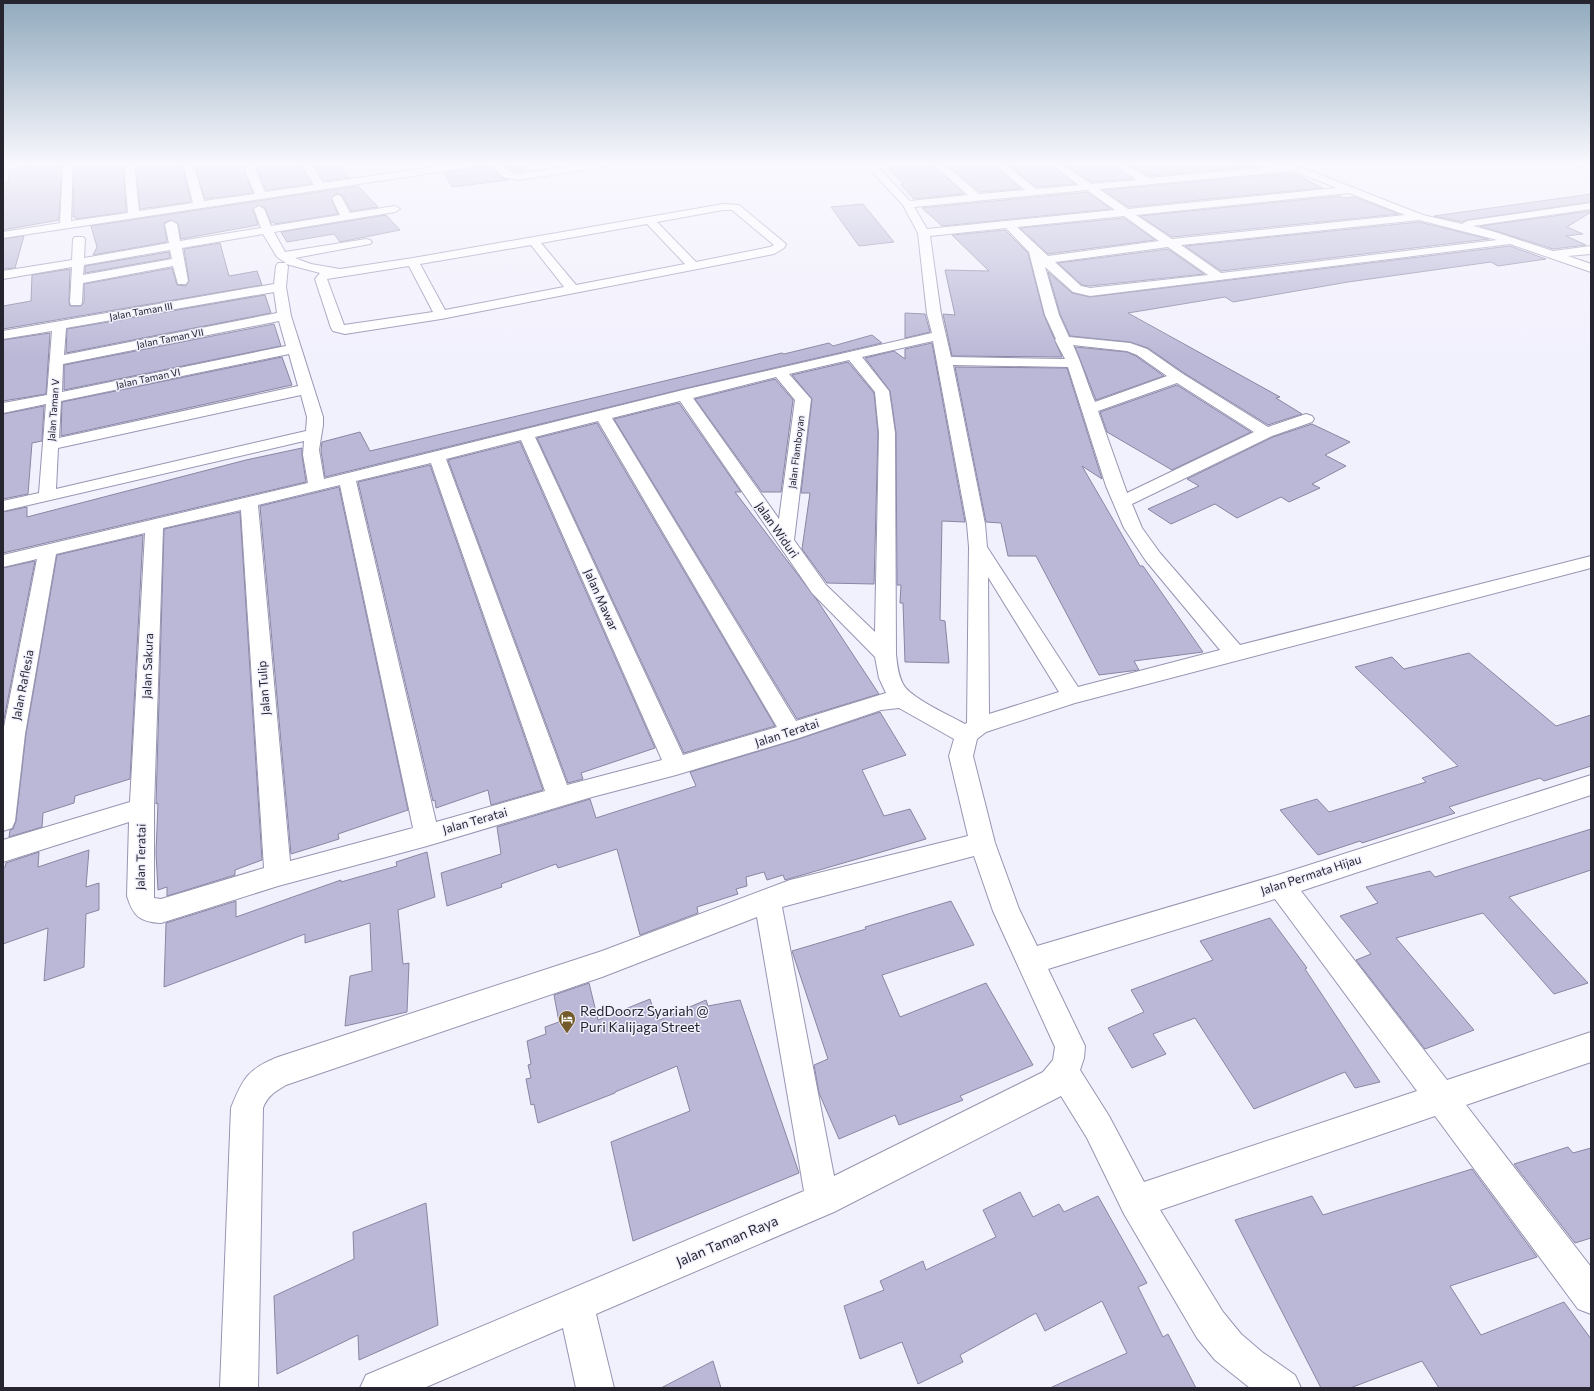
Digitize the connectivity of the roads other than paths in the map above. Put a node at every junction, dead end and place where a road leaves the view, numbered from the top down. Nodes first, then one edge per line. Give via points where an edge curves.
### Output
1 (47, 228) edge
2 (172, 228) edge
3 (266, 228) edge
4 (286, 228) edge
5 (610, 228) edge
6 (657, 228) edge
7 (760, 228) edge
8 (921, 228) edge
9 (971, 228) edge
10 (1012, 228) edge
11 (1149, 228) edge
12 (1315, 228) edge
13 (1466, 228) edge
14 (1500, 228) edge
15 (267, 231) junction
16 (1478, 231) junction
17 (924, 233) junction
18 (3, 235) edge
19 (79, 239) dead end
20 (534, 241) junction
21 (366, 242) dead end
22 (1513, 242) junction
23 (1171, 243) junction
24 (175, 245) junction
25 (1591, 250) edge
26 (1550, 254) junction
27 (1040, 256) junction
28 (77, 262) junction
29 (177, 262) junction
30 (283, 262) junction
31 (413, 262) junction
32 (693, 265) junction
33 (1591, 268) edge
34 (342, 272) junction
35 (3, 275) edge
36 (1219, 277) junction
37 (77, 280) junction
38 (182, 281) dead end
39 (280, 287) junction
40 (573, 290) junction
41 (76, 302) dead end
42 (441, 315) junction
43 (284, 316) junction
44 (59, 325) junction
45 (3, 335) edge
46 (938, 336) junction
47 (1062, 340) junction
48 (293, 349) junction
49 (853, 356) junction
50 (57, 361) junction
51 (945, 361) junction
52 (1074, 363) junction
53 (779, 372) junction
54 (1178, 377) junction
55 (306, 389) junction
56 (683, 395) junction
57 (53, 397) junction
58 (3, 408) edge
59 (1090, 409) junction
60 (603, 416) junction
61 (1306, 419) dead end
62 (1266, 433) junction
63 (314, 434) junction
64 (526, 434) junction
65 (50, 445) junction
66 (437, 456) junction
67 (347, 479) junction
68 (317, 486) junction
69 (47, 495) junction
70 (249, 502) junction
71 (1122, 502) junction
72 (3, 506) edge
73 (154, 525) junction
74 (785, 542) junction
75 (978, 548) junction
76 (48, 549) junction
77 (3, 561) edge
78 (1591, 562) edge
79 (886, 654) junction
80 (1236, 655) junction
81 (1073, 696) junction
82 (902, 699) junction
83 (972, 730) junction
84 (790, 732) junction
85 (9, 736) edge
86 (676, 766) junction
87 (1591, 785) edge
88 (559, 797) junction
89 (142, 808) junction
90 (3, 821) edge
91 (427, 835) junction
92 (982, 843) junction
93 (3, 851) edge
94 (278, 875) junction
95 (1281, 886) junction
96 (767, 900) junction
97 (1030, 961) junction
98 (1591, 1047) edge
99 (1064, 1073) junction
100 (1441, 1097) junction
101 (822, 1200) junction
102 (1136, 1202) junction
103 (1591, 1296) edge
104 (576, 1305) junction
105 (239, 1388) edge
106 (379, 1388) edge
107 (595, 1388) edge
108 (1282, 1388) edge

1 - 18 street
2 - 24 street
3 - 15 street
4 - 15 street
5 - 20 street
6 - 32 street
7 - 32 street via 780,244 779,248
8 - 17 street
9 - 17 street
10 - 27 street
11 - 23 street
12 - 23 street
13 - 16 street
14 - 16 street
15 - 24 street
15 - 30 street
16 - 22 street
17 - 46 street
19 - 28 street
20 - 31 street
20 - 40 street
21 - 30 street
22 - 26 street
22 - 36 street
23 - 27 street
23 - 36 street
24 - 28 street
24 - 29 street
25 - 26 street
26 - 33 street
27 - 36 street via 1077,289 1090,292
27 - 47 street via 1052,315
28 - 35 street
28 - 37 street
29 - 37 street
29 - 38 street
30 - 34 street
30 - 39 street
31 - 34 street
31 - 42 street
32 - 40 street
34 - 42 street via 323,276 321,279 338,328 341,330
37 - 41 street
39 - 43 street
39 - 44 street, Jalan Taman III
40 - 42 street
43 - 48 street
43 - 50 street, Jalan Taman VII
44 - 45 street, Jalan Taman III
44 - 50 street, Jalan Taman V
46 - 49 street
46 - 51 street
47 - 52 street
47 - 54 street via 1136,349
48 - 55 street
48 - 57 street, Jalan Taman VI
49 - 53 street
49 - 79 street via 881,389 885,408
50 - 57 street, Jalan Taman V
51 - 52 street
51 - 75 street via 976,524
52 - 59 street
53 - 56 street
53 - 74 street, Jalan Flamboyan via 803,398
54 - 59 street
54 - 62 street
55 - 63 street via 315,417
55 - 65 street
56 - 60 street
56 - 74 street, Jalan Widuri
57 - 58 street, Jalan Taman VI
57 - 65 street, Jalan Taman V
59 - 71 street
60 - 64 street
60 - 84 street
61 - 62 street
62 - 71 street
63 - 68 street via 311,449
63 - 69 street
64 - 66 street
64 - 86 street, Jalan Mawar
65 - 69 street, Jalan Taman V
66 - 67 street
66 - 88 street
67 - 68 street
67 - 91 street
68 - 70 street
69 - 72 street
70 - 73 street
70 - 94 street, Jalan Tulip
71 - 80 street via 1133,528 1153,557
73 - 76 street
73 - 89 street, Jalan Sakura
74 - 79 street, Jalan Widuri via 820,589
75 - 81 street
75 - 83 street
76 - 77 street
76 - 85 street, Jalan Raflesia
78 - 80 street
79 - 82 street via 891,684
80 - 81 street
81 - 83 street
82 - 83 street
82 - 84 street, Jalan Teratai via 880,702
83 - 92 street via 960,756
84 - 86 street, Jalan Teratai
85 - 90 street, Jalan Raflesia
86 - 88 street, Jalan Teratai
87 - 95 street, Jalan Permata Hijau
88 - 91 street, Jalan Teratai
89 - 93 street
89 - 94 street, Jalan Teratai via 140,896 143,906 149,910 160,911
91 - 94 street, Jalan Teratai
92 - 96 street
92 - 97 street via 1006,911
95 - 97 street, Jalan Permata Hijau
95 - 100 street
96 - 101 street
96 - 105 street via 602,964 278,1072 261,1083 252,1092 247,1108
97 - 99 street via 1070,1046
98 - 100 street
99 - 101 street, Jalan Taman Raya via 1054,1083
99 - 102 street via 1098,1127
100 - 102 street
100 - 103 street
101 - 104 street, Jalan Taman Raya
102 - 108 street via 1215,1331 1233,1352
104 - 106 street, Jalan Taman Raya
104 - 107 street

